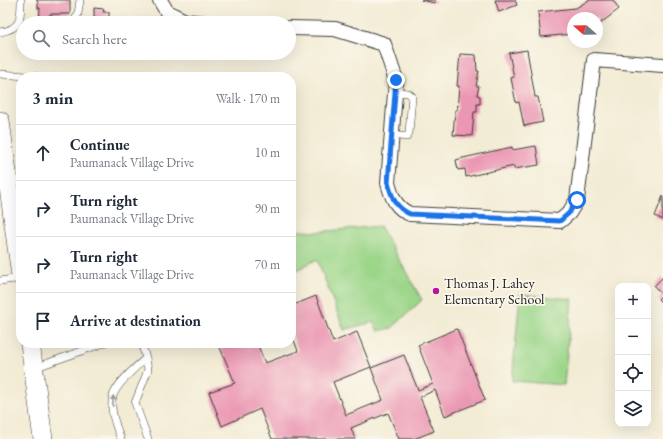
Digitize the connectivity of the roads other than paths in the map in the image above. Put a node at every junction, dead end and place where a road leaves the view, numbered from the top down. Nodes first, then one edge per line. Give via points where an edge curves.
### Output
1 (21, 0) edge
2 (80, 0) edge
3 (160, 0) edge
4 (21, 16) edge
5 (77, 16) edge
6 (175, 16) edge
7 (16, 26) edge
8 (296, 28) edge
9 (0, 32) edge
10 (663, 65) edge
11 (0, 74) edge
12 (16, 75) edge
13 (0, 121) edge
14 (1, 142) edge
15 (15, 182) edge
16 (16, 249) edge
17 (16, 278) edge
18 (0, 281) edge
19 (31, 348) edge
20 (90, 348) edge
21 (143, 348) edge
22 (146, 358) junction
23 (34, 368) junction
24 (43, 439) edge
25 (121, 439) edge
26 (148, 439) edge

1 - 4 lane
2 - 5 lane
3 - 6 street via 167,12
7 - 9 lane
8 - 10 street via 335,29 384,44 396,80 388,183 391,197 400,209 410,214 560,221 577,200 594,60
11 - 12 lane
13 - 14 main road
14 - 15 main road
15 - 16 main road via 8,204
17 - 18 lane
19 - 23 main road
20 - 23 lane
21 - 22 lane
25 -> 22 lane via 115,424 113,396 126,377
22 - 26 lane via 148,370 134,403
23 - 24 main road

